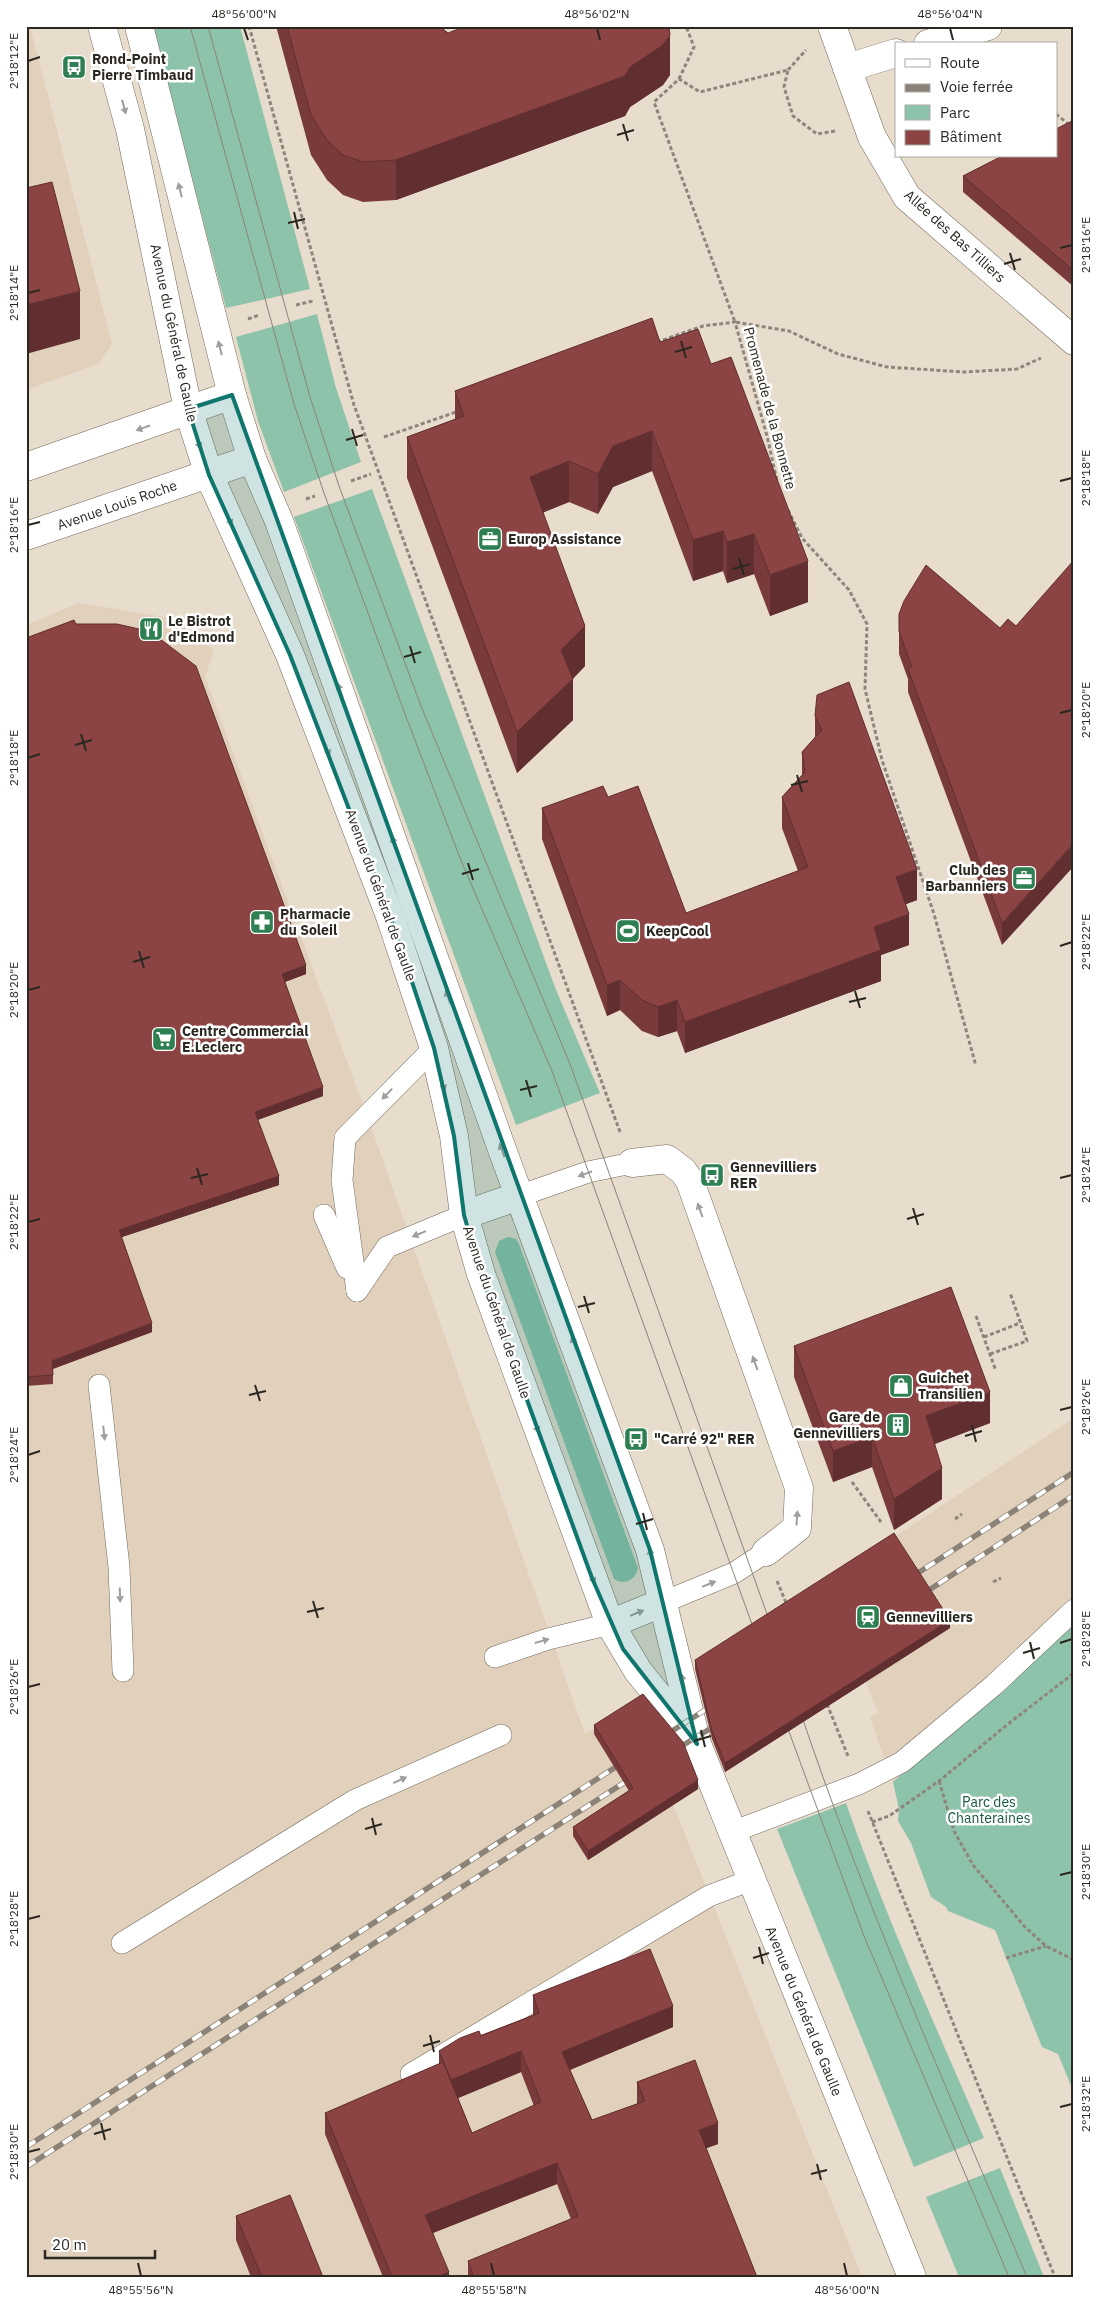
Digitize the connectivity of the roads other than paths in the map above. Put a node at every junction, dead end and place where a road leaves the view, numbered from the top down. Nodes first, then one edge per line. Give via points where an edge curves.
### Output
1 (102, 26) edge
2 (139, 26) edge
3 (832, 26) edge
4 (988, 26) edge
5 (935, 42) edge
6 (895, 53) edge
7 (847, 68) junction
8 (1074, 341) edge
9 (232, 395) junction
10 (188, 409) junction
11 (252, 458) junction
12 (26, 467) edge
13 (208, 475) junction
14 (26, 536) edge
15 (434, 1048) junction
16 (632, 1163) joint
17 (519, 1196) junction
18 (464, 1214) junction
19 (324, 1215) dead end
20 (357, 1291) junction
21 (100, 1385) dead end
22 (766, 1552) joint
23 (664, 1602) junction
24 (1074, 1610) edge
25 (610, 1624) junction
26 (496, 1657) dead end
27 (123, 1671) dead end
28 (501, 1735) dead end
29 (697, 1744) junction
30 (732, 1832) junction
31 (751, 1880) junction
32 (122, 1943) dead end
33 (411, 2074) edge
34 (912, 2277) edge

1 -> 10 main road, Avenue du Général de Gaulle via 134,147
9 -> 2 main road, Avenue du Général de Gaulle
3 - 7 main road, Allée des Bas Tilliers
4 - 5 main road
6 - 7 main road
7 - 8 main road, Allée des Bas Tilliers via 872,137 907,196
9 - 10 main road
9 - 11 main road, Avenue du Général de Gaulle
10 -> 12 main road via 148,426
10 -> 13 main road, Avenue du Général de Gaulle
11 - 13 main road, Avenue Louis Roche
17 -> 11 main road, Avenue du Général de Gaulle via 299,577
13 - 14 main road, Avenue Louis Roche
13 -> 15 main road, Avenue du Général de Gaulle via 290,655 390,916
15 -> 18 main road, Avenue du Général de Gaulle via 454,1136
15 -> 20 lane via 345,1138 342,1180
16 -> 17 lane via 588,1172
22 -> 16 main road via 797,1528 800,1488 690,1181 667,1159
17 - 18 main road
23 -> 17 main road, Avenue du Général de Gaulle via 650,1550
18 -> 20 lane via 387,1247
18 -> 25 main road, Avenue du Général de Gaulle via 481,1274
19 - 20 lane
21 -> 27 lane via 119,1567
23 -> 22 lane via 734,1573
25 -> 23 main road
29 -> 23 main road, Avenue du Général de Gaulle
24 - 30 lane via 994,1685 902,1762 859,1784
26 -> 25 lane via 540,1641
25 - 29 main road, Avenue du Général de Gaulle via 638,1671
32 -> 28 lane via 356,1800
29 - 30 main road, Avenue du Général de Gaulle
30 - 31 main road, Avenue du Général de Gaulle
31 - 33 lane via 709,1896
31 - 34 main road, Avenue du Général de Gaulle

